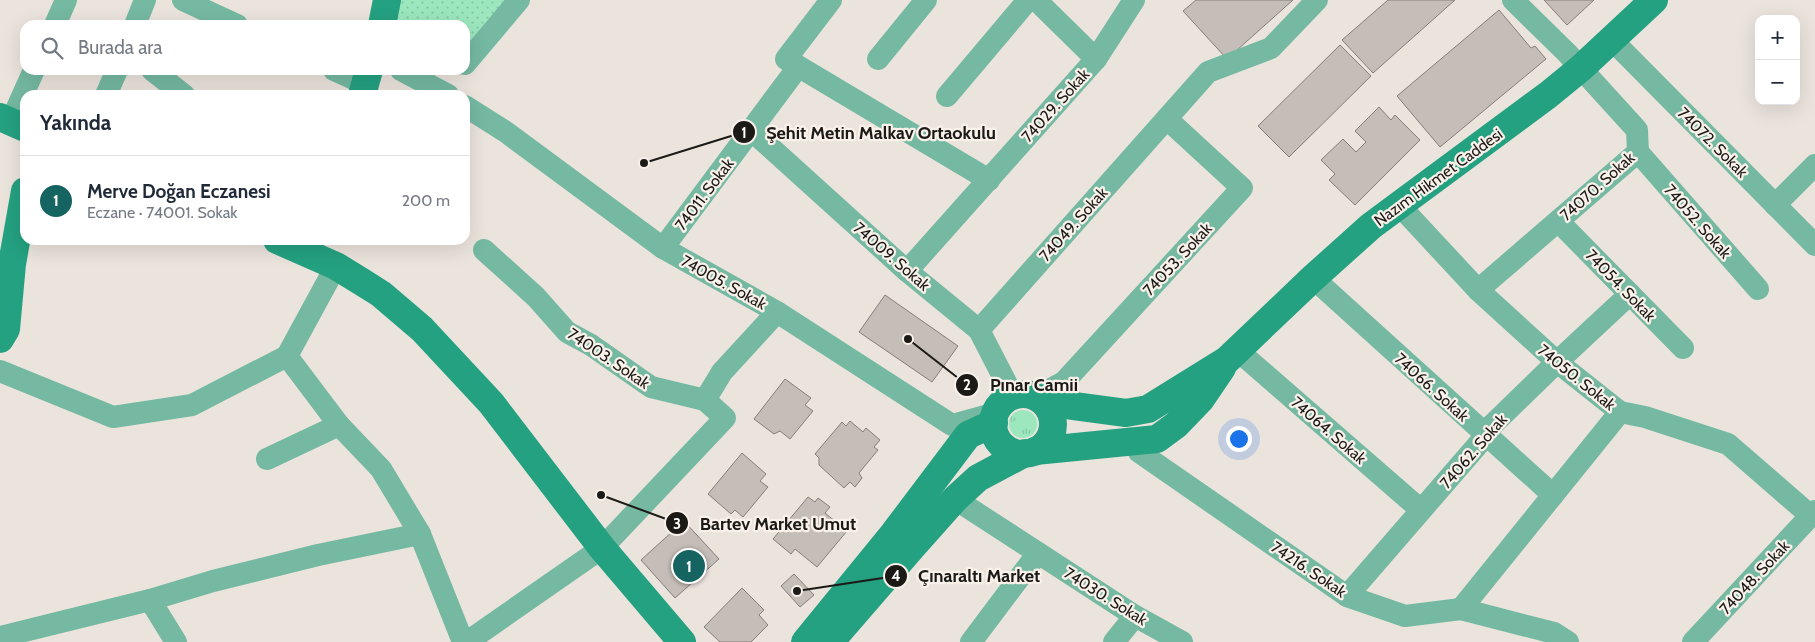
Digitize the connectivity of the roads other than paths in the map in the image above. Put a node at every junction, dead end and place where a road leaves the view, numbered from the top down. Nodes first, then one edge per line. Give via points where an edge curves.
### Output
1 (66, 0) edge
2 (145, 0) edge
3 (183, 0) edge
4 (387, 0) edge
5 (519, 0) edge
6 (831, 0) edge
7 (926, 0) edge
8 (1028, 0) edge
9 (1036, 0) edge
10 (1134, 0) edge
11 (1317, 0) edge
12 (1513, 0) edge
13 (1654, 0) edge
14 (57, 20) edge
15 (137, 20) edge
16 (226, 20) edge
17 (383, 20) edge
18 (1611, 39) junction
19 (470, 58) edge
20 (878, 59) dead end
21 (1096, 59) junction
22 (792, 63) junction
23 (1581, 68) junction
24 (32, 75) edge
25 (115, 75) edge
26 (158, 75) edge
27 (346, 75) edge
28 (411, 75) edge
29 (457, 75) edge
30 (365, 83) edge
31 (26, 90) edge
32 (108, 90) edge
33 (178, 90) edge
34 (439, 90) edge
35 (447, 90) edge
36 (946, 96) dead end
37 (20, 103) edge
38 (470, 109) edge
39 (1167, 119) junction
40 (12, 122) edge
41 (751, 130) junction
42 (1638, 152) junction
43 (1815, 165) edge
44 (989, 180) junction
45 (1400, 205) junction
46 (1775, 205) junction
47 (20, 219) edge
48 (1558, 221) junction
49 (293, 245) edge
50 (1815, 245) edge
51 (663, 248) junction
52 (484, 250) dead end
53 (326, 255) edge
54 (907, 271) junction
55 (1313, 278) junction
56 (1758, 289) dead end
57 (1478, 290) junction
58 (1630, 294) junction
59 (777, 312) junction
60 (979, 330) junction
61 (0, 339) edge
62 (1683, 348) dead end
63 (1232, 355) junction
64 (286, 356) junction
65 (1557, 362) junction
66 (0, 371) edge
67 (705, 400) junction
68 (1016, 406) junction
69 (1620, 412) junction
70 (339, 425) junction
71 (1484, 433) junction
72 (1137, 441) junction
73 (1030, 452) junction
74 (268, 459) dead end
75 (1553, 495) junction
76 (955, 499) junction
77 (1421, 510) junction
78 (1811, 522) edge
79 (420, 534) junction
80 (602, 548) junction
81 (1038, 553) junction
82 (1347, 596) junction
83 (150, 600) junction
84 (1461, 609) junction
85 (1134, 616) junction
86 (0, 636) edge
87 (176, 642) edge
88 (465, 642) edge
89 (682, 642) edge
90 (805, 642) edge
91 (830, 642) edge
92 (971, 642) edge
93 (1114, 642) edge
94 (1182, 642) edge
95 (1568, 642) edge
96 (1693, 642) edge

1 - 14 street
2 - 15 street
3 - 16 street
4 - 17 main road
5 - 19 street
6 - 22 street, 74011. Sokak
7 - 20 street
8 - 36 street
9 - 21 street
10 - 21 street, 74029. Sokak
11 - 39 street, 74049. Sokak via 1271,48 1208,72
12 - 23 street, 74070. Sokak
13 - 18 main road, Nazım Hikmet Caddesi
18 - 23 main road, Nazım Hikmet Caddesi
18 - 46 street, 74072. Sokak
21 - 44 street, 74029. Sokak
22 - 41 street, 74011. Sokak
22 - 44 street
23 - 42 street, 74070. Sokak via 1637,130
23 - 45 main road, Nazım Hikmet Caddesi
24 - 31 street
25 - 32 street
26 - 33 street
27 - 30 street
28 - 34 street
29 - 35 street
37 - 40 street
38 - 51 street, 74005. Sokak
39 - 60 street, 74049. Sokak
39 - 68 street, 74053. Sokak via 1242,188 1064,382
41 - 51 street, 74011. Sokak
41 - 54 street, 74009. Sokak
42 - 48 street, 74070. Sokak
42 - 56 street, 74052. Sokak
43 - 46 street
44 - 54 street, 74029. Sokak
45 - 55 main road, Nazım Hikmet Caddesi via 1371,226
45 - 57 street, 74050. Sokak
46 - 50 street, 74072. Sokak
47 - 61 main road via 6,329
48 - 57 street, 74070. Sokak
48 - 58 street, 74054. Sokak
49 - 53 main road
51 - 59 street, 74005. Sokak
52 - 67 street, 74003. Sokak via 536,297 567,332 592,345 651,387
53 - 64 street
53 - 80 main road via 381,294 422,329 491,403
54 - 60 street, 74009. Sokak
55 - 63 main road, Nazım Hikmet Caddesi
55 - 71 street, 74066. Sokak
57 - 65 street, 74050. Sokak
58 - 62 street, 74054. Sokak
58 - 65 street, 74062. Sokak
59 - 67 street via 722,372
59 - 68 street, 74005. Sokak via 952,425
60 - 68 street, 74009. Sokak
63 - 68 main road, Nazım Hikmet Caddesi via 1148,409 1126,413
63 - 72 main road, Nazım Hikmet Caddesi via 1201,399 1176,426 1157,438
63 - 77 street, 74064. Sokak
64 - 66 street via 192,405 112,417
64 - 70 street
65 - 69 street, 74050. Sokak
65 - 71 street, 74062. Sokak
67 - 80 street via 725,418
68 - 73 main road via 995,433 1007,448
68 - 73 main road via 1050,410 1053,419 1049,438 1043,446
68 - 90 main road via 968,435
69 - 75 street
69 - 78 street, 74050. Sokak via 1728,444
70 - 74 street
70 - 79 street via 380,468
71 - 75 street, 74066. Sokak
71 - 77 street, 74062. Sokak via 1482,440
72 - 73 main road, Nazım Hikmet Caddesi
72 - 82 street, 74216. Sokak via 1139,452
73 - 76 main road, Nazım Hikmet Caddesi via 978,478
75 - 84 street
76 - 81 street, 74030. Sokak
76 - 91 main road, Nazım Hikmet Caddesi
77 - 82 street, 74062. Sokak
78 - 96 street, 74048. Sokak
79 - 83 street via 213,580
79 - 88 street
80 - 88 street
80 - 89 main road
81 - 85 street, 74030. Sokak
81 - 92 street
82 - 84 street, 74216. Sokak via 1405,616
83 - 86 street
83 - 87 street
84 - 95 street, 74216. Sokak via 1554,633
85 - 93 street
85 - 94 street, 74030. Sokak

